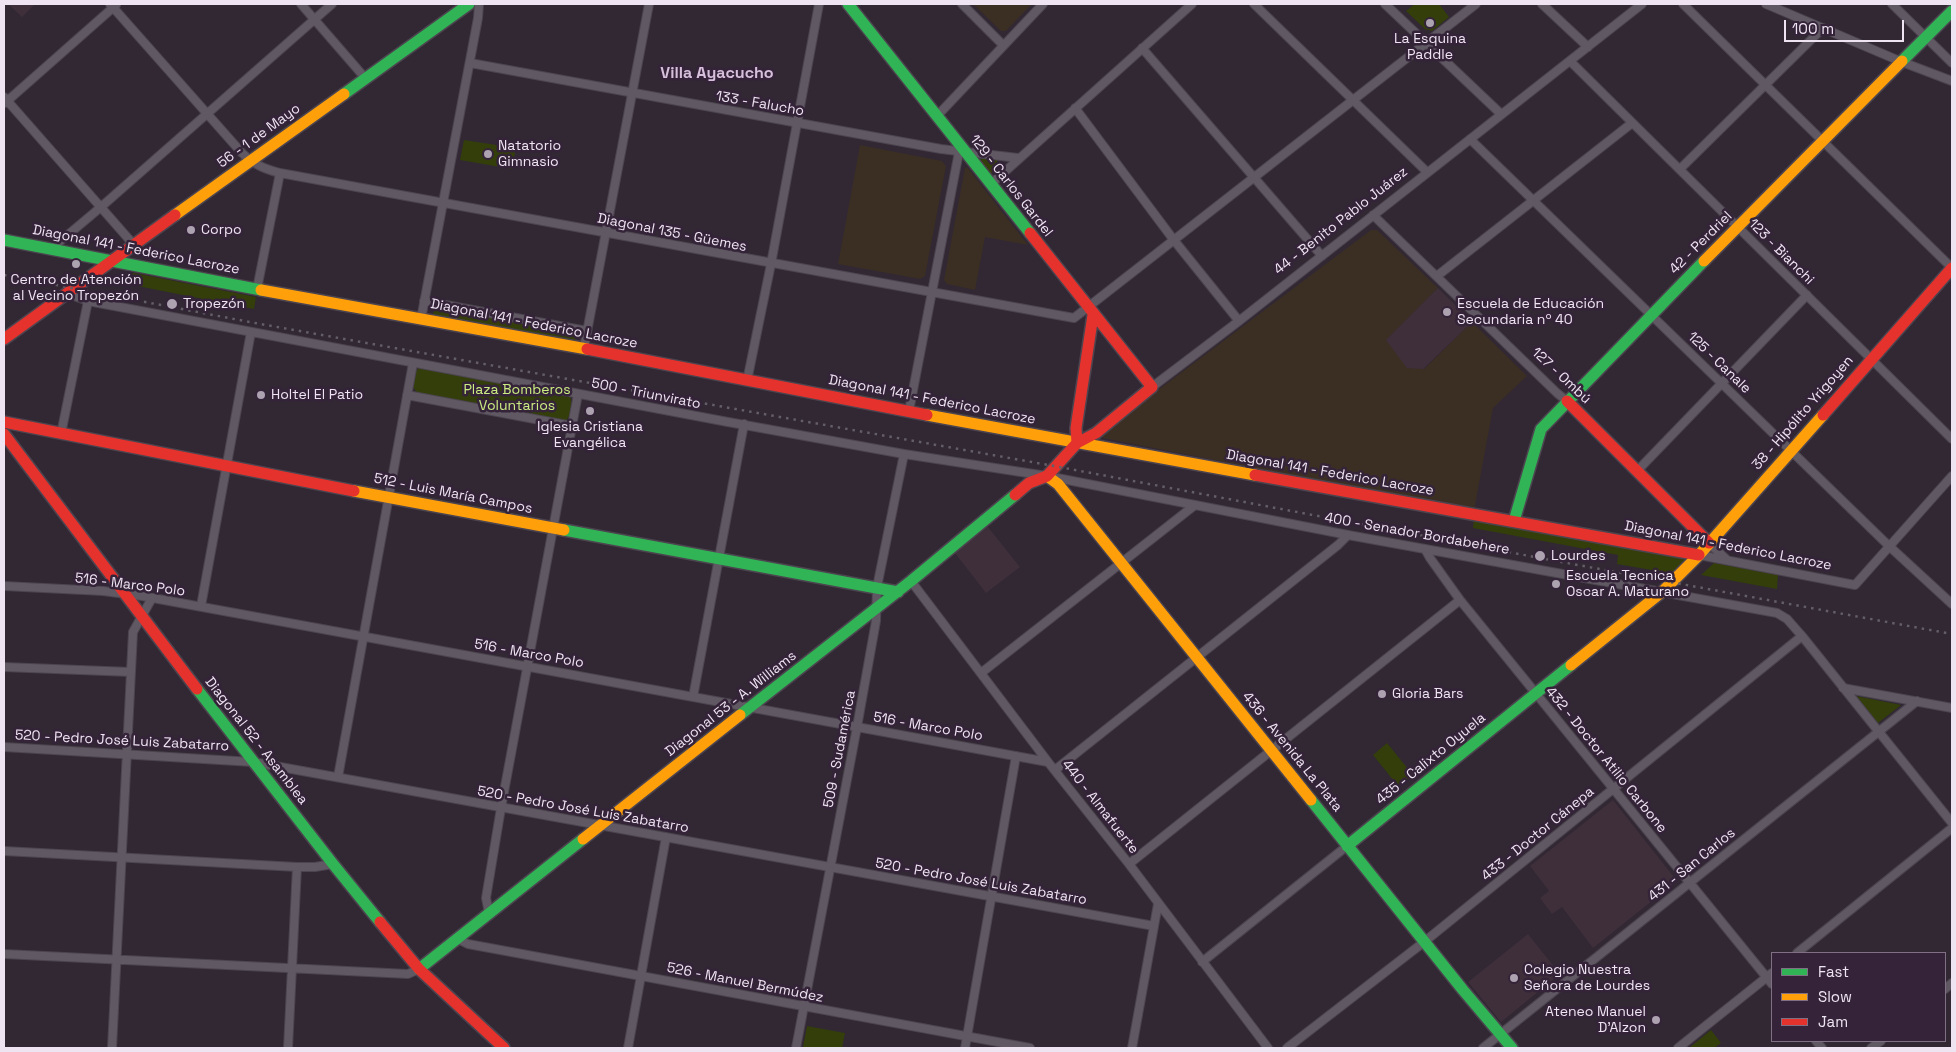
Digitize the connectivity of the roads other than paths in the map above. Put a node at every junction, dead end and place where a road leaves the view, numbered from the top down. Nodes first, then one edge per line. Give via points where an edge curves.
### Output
1 (301, 4) edge
2 (332, 4) edge
3 (469, 4) edge
4 (479, 4) edge
5 (650, 4) edge
6 (819, 4) edge
7 (848, 4) edge
8 (962, 4) edge
9 (1043, 4) edge
10 (1192, 4) edge
11 (1254, 4) edge
12 (1385, 4) edge
13 (1476, 4) edge
14 (1542, 4) edge
15 (1642, 4) edge
16 (1683, 4) edge
17 (1766, 4) edge
18 (1892, 4) edge
19 (114, 5) edge
20 (1952, 11) edge
21 (314, 19) junction
22 (1823, 28) junction
23 (1926, 38) junction
24 (1425, 44) junction
25 (1003, 45) junction
26 (1588, 47) junction
27 (1142, 48) junction
28 (1570, 61) junction
29 (1902, 62) junction
30 (470, 63) junction
31 (1952, 63) edge
32 (366, 78) junction
33 (1952, 81) edge
34 (1766, 84) junction
35 (633, 93) junction
36 (1353, 99) junction
37 (5, 100) edge
38 (1075, 108) junction
39 (208, 113) junction
40 (1501, 114) junction
41 (937, 116) junction
42 (797, 123) junction
43 (1632, 123) junction
44 (1470, 139) junction
45 (1824, 142) junction
46 (963, 152) junction
47 (1018, 158) junction
48 (250, 161) junction
49 (1680, 169) junction
50 (1427, 172) junction
51 (280, 173) junction
52 (1254, 177) junction
53 (990, 184) junction
54 (1535, 200) junction
55 (443, 204) junction
56 (101, 207) junction
57 (1374, 215) junction
58 (1738, 227) junction
59 (606, 233) junction
60 (1173, 239) junction
61 (4, 240) edge
62 (134, 245) junction
63 (51, 249) junction
64 (1322, 256) junction
65 (112, 261) junction
66 (771, 264) junction
67 (1952, 268) edge
68 (1437, 276) junction
69 (257, 289) junction
70 (66, 293) junction
71 (933, 293) junction
72 (1807, 296) junction
73 (88, 300) junction
74 (424, 302) junction
75 (1090, 311) junction
76 (1652, 314) junction
77 (421, 319) junction
78 (1239, 321) junction
79 (587, 331) junction
80 (250, 332) junction
81 (4, 339) edge
82 (584, 348) junction
83 (1871, 359) junction
84 (413, 363) junction
85 (747, 381) junction
86 (1723, 383) junction
87 (1152, 387) junction
88 (578, 394) junction
89 (407, 396) junction
90 (1567, 401) junction
91 (910, 411) junction
92 (4, 422) edge
93 (744, 424) junction
94 (572, 426) junction
95 (61, 434) junction
96 (4, 437) edge
97 (1952, 439) edge
98 (1077, 443) junction
99 (1791, 450) junction
100 (904, 454) junction
101 (1058, 462) joint
102 (226, 466) junction
103 (1638, 470) junction
104 (1047, 476) junction
105 (1952, 476) edge
106 (389, 498) junction
107 (1195, 505) junction
108 (1514, 521) junction
109 (554, 528) junction
110 (1348, 534) junction
111 (1709, 543) junction
112 (1889, 546) junction
113 (1425, 549) junction
114 (1700, 555) junction
115 (718, 558) junction
116 (1727, 560) junction
117 (1121, 563) junction
118 (1677, 578) joint
119 (911, 582) junction
120 (4, 586) edge
121 (877, 588) junction
122 (1663, 591) junction
123 (898, 592) junction
124 (123, 593) junction
125 (152, 598) junction
126 (1460, 600) junction
127 (1952, 604) edge
128 (201, 606) junction
129 (876, 609) junction
130 (141, 616) junction
131 (364, 636) junction
132 (1802, 636) junction
133 (1196, 656) junction
134 (528, 666) junction
135 (4, 667) edge
136 (131, 672) junction
137 (981, 673) junction
138 (1843, 688) junction
139 (1536, 695) junction
140 (693, 697) junction
141 (1917, 701) junction
142 (750, 708) junction
143 (1952, 708) edge
144 (857, 727) junction
145 (1879, 731) junction
146 (4, 747) edge
147 (1272, 751) junction
148 (127, 754) junction
149 (1016, 756) junction
150 (253, 762) junction
151 (1048, 762) junction
152 (1055, 770) junction
153 (338, 777) junction
154 (1614, 790) junction
155 (501, 808) junction
156 (1952, 823) edge
157 (599, 826) junction
158 (1952, 828) edge
159 (666, 837) junction
160 (1347, 846) junction
161 (4, 851) edge
162 (121, 856) junction
163 (333, 864) junction
164 (1129, 864) junction
165 (297, 867) junction
166 (830, 867) junction
167 (1690, 882) junction
168 (991, 898) junction
169 (1158, 904) junction
170 (489, 913) junction
171 (1154, 926) junction
172 (456, 938) junction
173 (1424, 942) junction
174 (1798, 952) edge
175 (4, 954) edge
176 (116, 960) junction
177 (1202, 962) junction
178 (292, 969) junction
179 (420, 969) junction
180 (1770, 975) edge
181 (640, 976) junction
182 (804, 1007) junction
183 (1500, 1034) junction
184 (967, 1037) junction
185 (112, 1048) edge
186 (288, 1048) edge
187 (504, 1048) edge
188 (628, 1048) edge
189 (796, 1048) edge
190 (965, 1048) edge
191 (1030, 1048) edge
192 (1132, 1048) edge
193 (1268, 1048) edge
194 (1287, 1048) edge
195 (1483, 1048) edge
196 (1512, 1048) edge
197 (1678, 1048) edge

1 - 21 street
2 - 21 street
3 - 32 street, 56 - 1 de Mayo
4 - 30 street
5 - 35 street
6 - 42 street
7 - 41 street, 129 - Carlos Gardel
8 - 25 street
9 - 25 street
10 - 27 street
11 - 36 street
12 - 24 street
13 - 24 street, Diagonal 135 - Güemes
14 - 26 street
15 - 26 street, 44 - Benito Pablo Juárez
16 - 34 street
17 - 22 street
18 - 23 street
19 - 37 street
19 - 39 street
20 - 23 street, 42 - Perdriel
21 - 32 street
21 - 39 street
22 - 29 street
22 - 34 street
23 - 29 street, 42 - Perdriel
23 - 31 street
24 - 36 street, Diagonal 135 - Güemes
24 - 40 street
25 - 41 street
26 - 28 street, 44 - Benito Pablo Juárez
27 - 38 street
27 - 52 street
28 - 40 street, 44 - Benito Pablo Juárez
28 - 43 street, 123 - Bianchi
29 - 33 street
29 - 45 street, 42 - Perdriel
30 - 35 street, 133 - Falucho
30 - 55 street
32 - 48 street, 56 - 1 de Mayo
34 - 45 street
34 - 49 street
35 - 42 street, 133 - Falucho
35 - 59 street
36 - 50 street
36 - 52 street, Diagonal 135 - Güemes
37 - 56 street
38 - 47 street
38 - 60 street
39 - 48 street
39 - 56 street
40 - 44 street, 44 - Benito Pablo Juárez
41 - 46 street, 129 - Carlos Gardel
42 - 46 street, 133 - Falucho
42 - 66 street
43 - 49 street, 123 - Bianchi
43 - 54 street
44 - 50 street, 44 - Benito Pablo Juárez
44 - 54 street, 125 - Canale
45 - 58 street, 42 - Perdriel
45 - 67 street
46 - 47 street, 133 - Falucho
46 - 53 street, 129 - Carlos Gardel
46 - 71 street
47 - 53 street
48 - 51 street, Diagonal 135 - Güemes
48 - 62 street, 56 - 1 de Mayo
49 - 58 street, 123 - Bianchi
50 - 57 street, 44 - Benito Pablo Juárez
51 - 55 street, Diagonal 135 - Güemes
51 - 69 street
52 - 60 street, Diagonal 135 - Güemes
52 - 64 street
53 - 75 street, 129 - Carlos Gardel
54 - 68 street
54 - 76 street, 125 - Canale
55 - 59 street, Diagonal 135 - Güemes
55 - 74 street
56 - 62 street
56 - 63 street
57 - 64 street, 44 - Benito Pablo Juárez
57 - 68 street, 127 - Ombú
58 - 72 street, 123 - Bianchi
58 - 76 street, 42 - Perdriel
59 - 66 street, Diagonal 135 - Güemes
59 - 79 street
60 - 75 street, Diagonal 135 - Güemes
60 - 78 street
61 - 63 street, Diagonal 141 - Federico Lacroze
62 - 65 street, 56 - 1 de Mayo
63 - 65 street, Diagonal 141 - Federico Lacroze
64 - 78 street, 44 - Benito Pablo Juárez
65 - 69 street, Diagonal 141 - Federico Lacroze
65 - 70 street, 56 - 1 de Mayo
66 - 71 street, Diagonal 135 - Güemes
66 - 85 street
67 - 83 street, 38 - Hipólito Yrigoyen
68 - 90 street, 127 - Ombú
69 - 77 street, Diagonal 141 - Federico Lacroze
70 - 73 street, 500 - Triunvirato
70 - 81 street, 56 - 1 de Mayo
71 - 75 street, Diagonal 135 - Güemes via 1068,318
71 - 91 street
72 - 83 street, 123 - Bianchi
72 - 86 street
73 - 80 street, 500 - Triunvirato
73 - 95 street
74 - 77 street
74 - 79 street, Diagonal 141 - Federico Lacroze
75 - 87 street, 129 - Carlos Gardel
75 - 98 street via 1092,330 1076,428
76 - 86 street, 125 - Canale
76 - 90 street, 42 - Perdriel
77 - 82 street, Diagonal 141 - Federico Lacroze
78 - 87 street, 44 - Benito Pablo Juárez
79 - 82 street
80 - 84 street, 500 - Triunvirato
80 - 102 street
82 - 85 street, Diagonal 141 - Federico Lacroze
83 - 97 street, 123 - Bianchi
83 - 99 street, 38 - Hipólito Yrigoyen
84 - 88 street, 500 - Triunvirato
84 - 89 street
85 - 91 street, Diagonal 141 - Federico Lacroze
86 - 99 street, 125 - Canale
86 - 103 street
87 - 98 street, 44 - Benito Pablo Juárez via 1096,433
88 - 93 street, 500 - Triunvirato
88 - 94 street
89 - 94 street
89 - 106 street
90 - 103 street, 127 - Ombú
90 - 108 street, 42 - Perdriel via 1539,433
91 - 98 street, Diagonal 141 - Federico Lacroze
92 - 95 street, 512 - Luis María Campos
93 - 100 street, 500 - Triunvirato
93 - 115 street
94 - 109 street
95 - 102 street, 512 - Luis María Campos
96 - 124 street, Diagonal 52 - Asamblea
98 - 101 street, 44 - Benito Pablo Juárez
98 - 108 street, Diagonal 141 - Federico Lacroze
99 - 111 street, 38 - Hipólito Yrigoyen
99 - 112 street, 125 - Canale
100 - 104 street, 500 - Triunvirato
100 - 121 street, 509 - Sudamérica
101 - 104 street, Diagonal 53 - A. Williams
102 - 106 street, 512 - Luis María Campos
102 - 128 street
103 - 111 street, 127 - Ombú
104 - 107 street, 400 - Senador Bordabehere
104 - 117 street, 436 - Avenida La Plata via 1058,484
104 - 119 street, Diagonal 53 - A. Williams via 1029,483
105 - 112 street
106 - 109 street, 512 - Luis María Campos
106 - 131 street
107 - 110 street, 400 - Senador Bordabehere
107 - 117 street
108 - 114 street, Diagonal 141 - Federico Lacroze
109 - 115 street, 512 - Luis María Campos
109 - 134 street
110 - 113 street, 400 - Senador Bordabehere
110 - 133 street
111 - 114 street, 38 - Hipólito Yrigoyen
111 - 116 street, 127 - Ombú
112 - 116 street, Diagonal 141 - Federico Lacroze via 1855,585
112 - 127 street, 125 - Canale
113 - 122 street, 400 - Senador Bordabehere
113 - 126 street, 432 - Doctor Atilio Carbone
114 - 116 street, Diagonal 141 - Federico Lacroze
114 - 118 street, 38 - Hipólito Yrigoyen
115 - 121 street, 512 - Luis María Campos
115 - 140 street
117 - 133 street, 436 - Avenida La Plata
117 - 137 street
118 - 122 street, 435 - Calixto Oyuela
119 - 123 street, Diagonal 53 - A. Williams
119 - 137 street, 440 - Almafuerte
120 - 124 street, 516 - Marco Polo
121 - 123 street, 512 - Luis María Campos
121 - 129 street, 509 - Sudamérica
122 - 132 street, 400 - Senador Bordabehere via 1782,615
122 - 139 street, 435 - Calixto Oyuela
123 - 129 street, Diagonal 53 - A. Williams
124 - 125 street, 516 - Marco Polo
124 - 130 street, Diagonal 52 - Asamblea
125 - 128 street, 516 - Marco Polo
125 - 130 street
126 - 139 street, 432 - Doctor Atilio Carbone
126 - 147 street
128 - 131 street, 516 - Marco Polo
129 - 142 street, Diagonal 53 - A. Williams
129 - 144 street, 509 - Sudamérica
130 - 136 street via 133,632
130 - 150 street, Diagonal 52 - Asamblea
131 - 134 street, 516 - Marco Polo
131 - 153 street
132 - 138 street
132 - 154 street, 433 - Doctor Cánepa
133 - 147 street, 436 - Avenida La Plata
133 - 152 street
134 - 140 street, 516 - Marco Polo
134 - 155 street
135 - 136 street
136 - 148 street
137 - 151 street, 440 - Almafuerte
138 - 141 street
138 - 145 street
139 - 154 street, 432 - Doctor Atilio Carbone
139 - 160 street, 435 - Calixto Oyuela
140 - 142 street, 516 - Marco Polo
141 - 143 street
141 - 145 street, 431 - San Carlos
142 - 144 street, 516 - Marco Polo
142 - 157 street, Diagonal 53 - A. Williams
144 - 149 street, 516 - Marco Polo
144 - 166 street, 509 - Sudamérica
145 - 156 street
145 - 167 street, 431 - San Carlos
146 - 148 street, 520 - Pedro José Luis Zabatarro
147 - 160 street, 436 - Avenida La Plata
147 - 164 street
148 - 150 street, 520 - Pedro José Luis Zabatarro
148 - 162 street
149 - 151 street, 516 - Marco Polo
149 - 168 street
150 - 153 street, 520 - Pedro José Luis Zabatarro
150 - 163 street, Diagonal 52 - Asamblea
151 - 152 street, 440 - Almafuerte
152 - 164 street, 440 - Almafuerte
153 - 155 street, 520 - Pedro José Luis Zabatarro
154 - 167 street, 432 - Doctor Atilio Carbone
154 - 173 street, 433 - Doctor Cánepa
155 - 157 street, 520 - Pedro José Luis Zabatarro
155 - 170 street via 486,898
157 - 159 street, 520 - Pedro José Luis Zabatarro
157 - 170 street, Diagonal 53 - A. Williams
158 - 174 street
159 - 166 street, 520 - Pedro José Luis Zabatarro
159 - 181 street
160 - 173 street, 436 - Avenida La Plata
160 - 177 street, 435 - Calixto Oyuela
161 - 162 street
162 - 165 street
162 - 176 street
163 - 165 street
163 - 179 street, Diagonal 52 - Asamblea
164 - 169 street, 440 - Almafuerte
165 - 178 street
166 - 168 street, 520 - Pedro José Luis Zabatarro
166 - 182 street, 509 - Sudamérica
167 - 180 street, 432 - Doctor Atilio Carbone
167 - 183 street, 431 - San Carlos
168 - 171 street, 520 - Pedro José Luis Zabatarro
168 - 184 street
169 - 171 street
169 - 177 street, 440 - Almafuerte
170 - 172 street, Diagonal 53 - A. Williams
171 - 192 street
172 - 179 street, Diagonal 53 - A. Williams
172 - 181 street, 526 - Manuel Bermúdez via 468,944
173 - 183 street, 436 - Avenida La Plata
173 - 194 street, 433 - Doctor Cánepa
175 - 176 street
176 - 178 street
176 - 185 street
177 - 193 street, 440 - Almafuerte
178 - 179 street via 408,974
178 - 186 street
179 - 187 street, Diagonal 52 - Asamblea
180 - 197 street
181 - 182 street, 526 - Manuel Bermúdez
181 - 188 street
182 - 184 street, 526 - Manuel Bermúdez
182 - 189 street, 509 - Sudamérica
183 - 195 street, 431 - San Carlos
183 - 196 street, 436 - Avenida La Plata
184 - 190 street
184 - 191 street, 526 - Manuel Bermúdez

